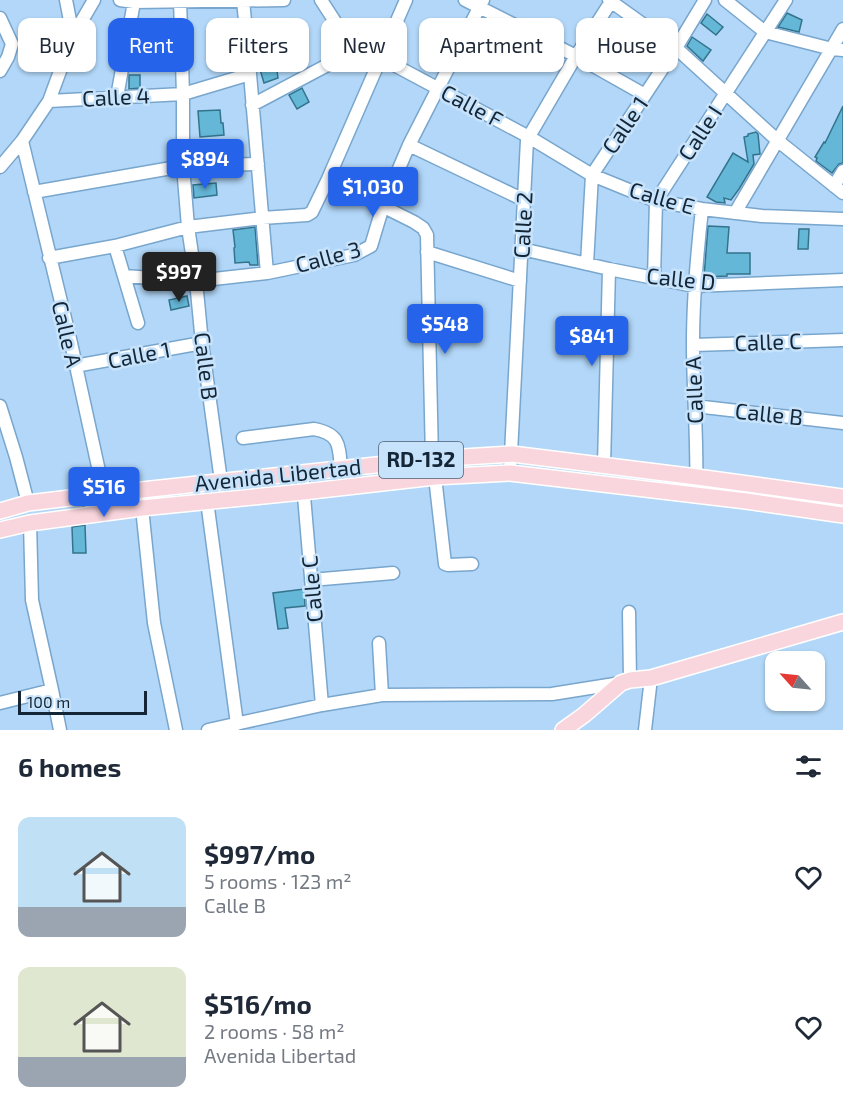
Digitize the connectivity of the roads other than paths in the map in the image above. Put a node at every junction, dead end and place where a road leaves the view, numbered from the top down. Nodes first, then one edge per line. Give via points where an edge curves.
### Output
1 (66, 0) edge
2 (94, 0) edge
3 (120, 0) edge
4 (180, 0) edge
5 (243, 0) edge
6 (284, 0) edge
7 (321, 0) edge
8 (406, 0) edge
9 (465, 0) edge
10 (611, 0) edge
11 (705, 0) edge
12 (725, 0) edge
13 (786, 0) edge
14 (134, 2) junction
15 (481, 4) edge
16 (0, 18) edge
17 (70, 18) edge
18 (84, 18) edge
19 (333, 18) edge
20 (398, 18) edge
21 (503, 18) edge
22 (600, 18) edge
23 (635, 18) edge
24 (843, 29) edge
25 (765, 32) junction
26 (678, 45) edge
27 (6, 46) edge
28 (838, 49) edge
29 (564, 50) edge
30 (678, 50) edge
31 (576, 56) joint
32 (321, 68) edge
33 (0, 71) edge
34 (407, 71) edge
35 (60, 72) edge
36 (375, 72) edge
37 (604, 72) edge
38 (660, 72) edge
39 (250, 74) junction
40 (438, 87) junction
41 (726, 93) junction
42 (183, 94) junction
43 (645, 95) junction
44 (117, 97) junction
45 (49, 101) junction
46 (252, 105) junction
47 (529, 137) junction
48 (777, 140) junction
49 (22, 141) junction
50 (409, 145) junction
51 (258, 164) junction
52 (183, 166) junction
53 (0, 167) edge
54 (843, 171) edge
55 (592, 175) junction
56 (328, 179) junction
57 (838, 190) edge
58 (34, 192) junction
59 (524, 200) junction
60 (656, 201) junction
61 (383, 206) junction
62 (702, 210) junction
63 (735, 213) junction
64 (262, 218) junction
65 (843, 219) edge
66 (188, 227) junction
67 (115, 246) junction
68 (522, 249) junction
69 (427, 252) junction
70 (49, 258) junction
71 (587, 264) junction
72 (609, 269) junction
73 (267, 273) junction
74 (124, 276) junction
75 (654, 278) junction
76 (196, 280) junction
77 (843, 280) edge
78 (520, 281) junction
79 (694, 286) junction
80 (138, 323) dead end
81 (843, 340) edge
82 (202, 343) junction
83 (693, 345) junction
84 (75, 366) junction
85 (0, 406) edge
86 (696, 406) junction
87 (843, 423) edge
88 (243, 438) dead end
89 (512, 454) junction
90 (432, 459) junction
91 (610, 466) junction
92 (341, 469) junction
93 (302, 472) junction
94 (510, 473) junction
95 (435, 477) junction
96 (697, 477) junction
97 (220, 481) junction
98 (615, 485) junction
99 (303, 492) junction
100 (104, 494) junction
101 (696, 495) junction
102 (843, 497) edge
103 (207, 501) junction
104 (28, 503) junction
105 (142, 508) junction
106 (0, 511) edge
107 (843, 515) edge
108 (80, 516) junction
109 (30, 523) junction
110 (0, 530) edge
111 (472, 564) dead end
112 (393, 573) dead end
113 (311, 579) junction
114 (629, 612) dead end
115 (843, 622) edge
116 (379, 643) dead end
117 (651, 678) junction
118 (626, 682) junction
119 (52, 690) junction
120 (382, 695) junction
121 (0, 703) edge
122 (322, 705) junction
123 (237, 724) junction
124 (262, 725) edge
125 (60, 730) edge
126 (176, 730) edge
127 (208, 730) edge
128 (563, 730) edge
129 (645, 730) edge

1 - 17 street
2 - 18 street
3 - 14 street
4 - 5 street
4 - 14 street
4 - 42 street, Calle B
5 - 6 street
5 - 39 street
7 - 19 street
8 - 20 street
9 - 15 street
10 - 22 street, Calle 2
10 - 23 street
11 - 26 street, Calle 1
12 - 25 street
13 - 25 street, Calle I
14 - 44 street
15 - 21 street
15 - 40 street, Calle 3
16 - 27 street
24 - 28 street
25 - 28 street
25 - 41 street, Calle I
27 - 33 street via 8,57
28 - 48 street
29 - 31 street
30 - 41 street
31 - 47 street, Calle 2
32 - 46 street
34 - 40 street, Calle F
35 - 45 street
36 - 56 street
37 - 43 street
38 - 43 street, Calle 1
39 - 42 street, Calle 4
39 - 46 street
40 - 47 street, Calle F
40 - 50 street, Calle 3
41 - 48 street
41 - 60 street, Calle I
42 - 44 street, Calle 4
42 - 52 street, Calle B
43 - 55 street, Calle 1
44 - 45 street, Calle 4
45 - 49 street
46 - 51 street
47 - 55 street, Calle E
47 - 59 street, Calle 2
48 - 57 street
48 - 63 street
49 - 53 street
49 - 58 street, Calle A
50 - 59 street
50 - 61 street, Calle 3
51 - 52 street
51 - 64 street
52 - 58 street
52 - 66 street, Calle B
54 - 57 street
55 - 60 street, Calle E
55 - 71 street, Calle 1
56 - 61 street
56 - 64 street via 307,215
58 - 70 street, Calle A
59 - 68 street, Calle 2
60 - 62 street, Calle E
60 - 75 street
61 - 69 street via 423,228
61 - 73 street, Calle 3 via 371,246 354,255
62 - 63 street, Calle E
62 - 79 street, Calle A
63 - 65 street, Calle E
64 - 66 street
64 - 73 street
66 - 67 street
66 - 76 street, Calle B
67 - 70 street
67 - 74 street
68 - 71 street, Calle D
68 - 78 street, Calle 2
69 - 78 street
69 - 90 street
70 - 84 street, Calle A
71 - 72 street, Calle D
72 - 75 street, Calle D
72 - 91 street
73 - 76 street, Calle 3
74 - 76 street, Calle 3
74 - 80 street
75 - 79 street, Calle D
76 - 82 street, Calle B
77 - 79 street, Calle D
78 - 89 street, Calle 2
79 - 83 street, Calle A
81 - 83 street, Calle C
82 - 84 street, Calle 1
82 - 97 street, Calle B
83 - 86 street, Calle A
84 - 100 street, Calle A
85 - 104 street
86 - 87 street, Calle B
86 - 96 street, Calle A
88 - 92 street via 314,429 326,432 340,447
89 - 90 main road, Avenida Libertad / RD-132
89 - 91 main road, Avenida Libertad / RD-132
89 - 94 street, Calle 2
90 - 92 main road, Avenida Libertad / RD-132
90 - 95 street
91 - 96 main road, Avenida Libertad / RD-132
91 - 98 street
92 - 93 main road, Avenida Libertad / RD-132
93 - 97 main road, Avenida Libertad / RD-132
93 - 99 street, Calle C
94 - 95 main road, Avenida Libertad / RD-132
94 - 98 main road, Avenida Libertad / RD-132
95 - 99 main road, Avenida Libertad / RD-132
95 - 111 street via 445,564
96 - 101 street, Calle A
96 - 102 main road, Avenida Libertad / RD-132
97 - 100 main road, Avenida Libertad / RD-132
98 - 101 main road, Avenida Libertad / RD-132
99 - 103 main road, Avenida Libertad / RD-132
99 - 113 street, Calle C
100 - 104 main road, Avenida Libertad / RD-132
100 - 108 street
101 - 107 main road, Avenida Libertad / RD-132
103 - 105 main road, Avenida Libertad / RD-132
103 - 123 street
104 - 106 main road, Avenida Libertad / RD-132
105 - 108 main road, Avenida Libertad / RD-132
105 - 126 street via 154,623
108 - 109 main road, Avenida Libertad / RD-132
109 - 110 main road, Avenida Libertad / RD-132
109 - 119 street via 32,600
112 - 113 street
113 - 122 street, Calle C
114 - 118 street
115 - 117 main road
116 - 120 street
117 - 118 main road
117 - 129 street
118 - 120 street via 552,694
118 - 128 main road
119 - 121 street
119 - 125 street
120 - 122 street
122 - 124 street
123 - 124 street
123 - 127 street

